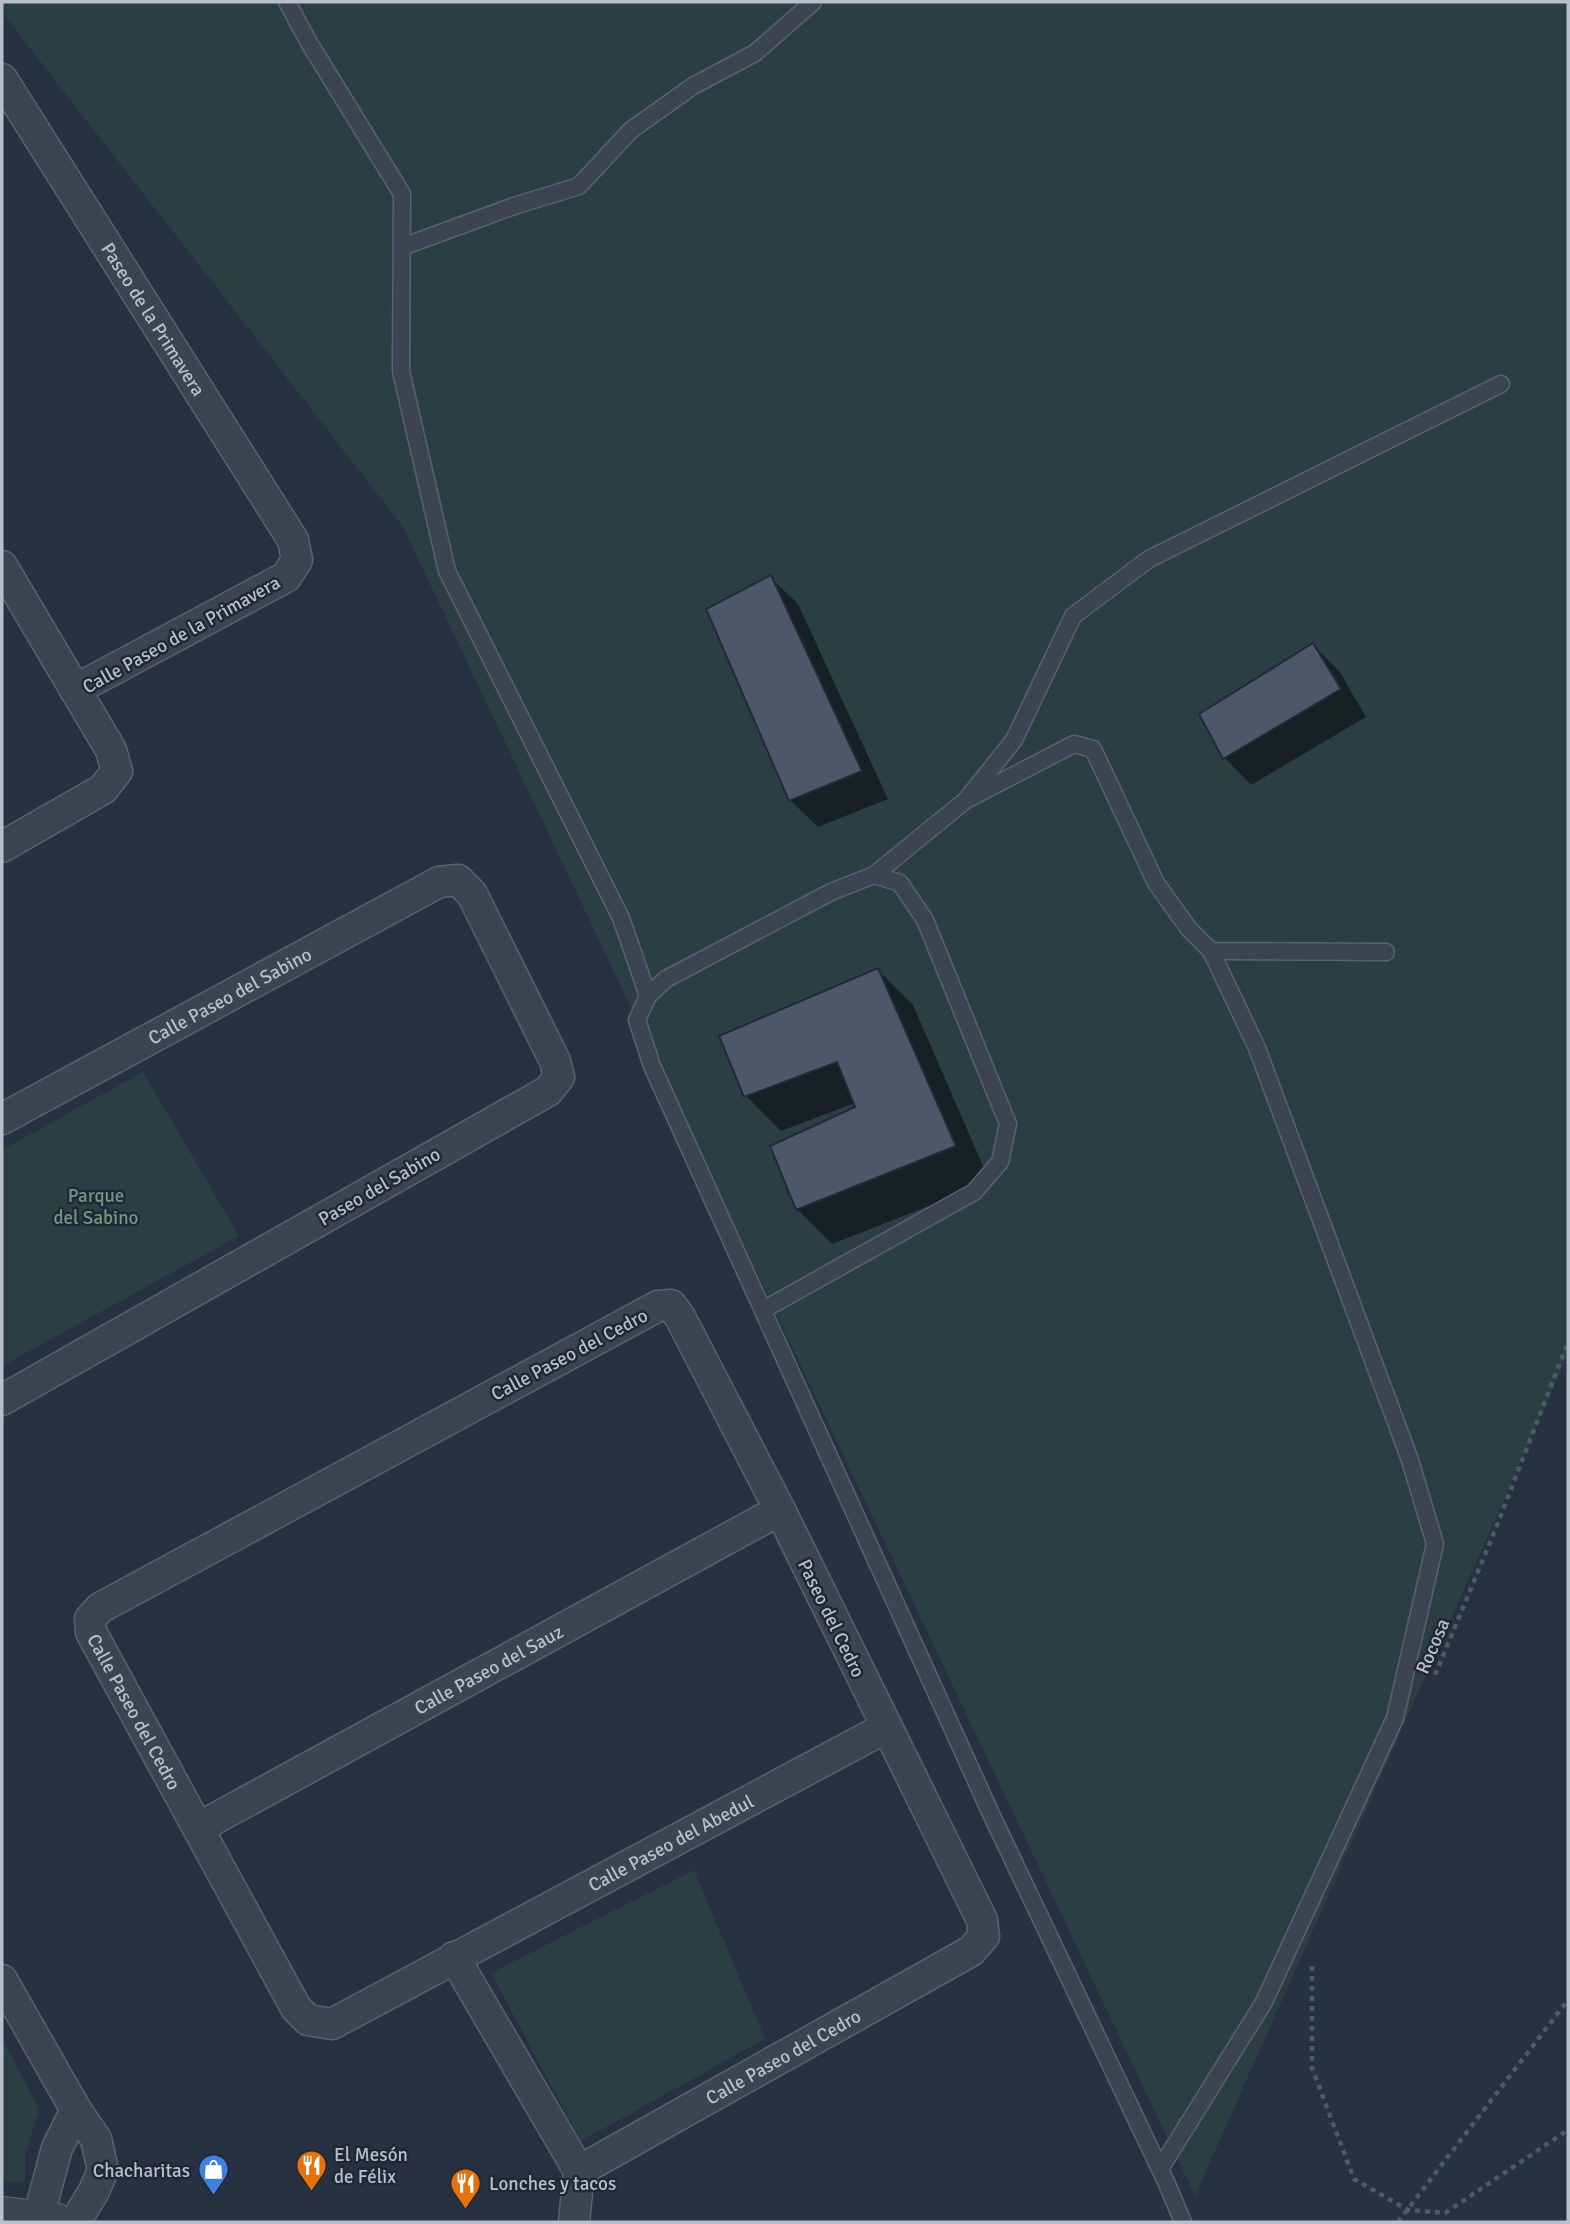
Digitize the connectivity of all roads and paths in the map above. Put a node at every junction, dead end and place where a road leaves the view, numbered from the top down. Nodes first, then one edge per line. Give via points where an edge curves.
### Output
1 (287, 2) edge
2 (813, 2) edge
3 (2, 79) edge
4 (402, 247) junction
5 (1501, 384) dead end
6 (297, 560) joint
7 (2, 566) edge
8 (75, 690) junction
9 (967, 800) junction
10 (2, 847) edge
11 (874, 875) junction
12 (458, 880) joint
13 (1211, 951) junction
14 (1386, 952) dead end
15 (648, 996) junction
16 (2, 1119) edge
17 (671, 1305) joint
18 (763, 1310) junction
19 (1568, 1342) edge
20 (2, 1400) edge
21 (780, 1510) junction
22 (1431, 1683) dead end
23 (885, 1728) junction
24 (198, 1828) junction
25 (984, 1936) joint
26 (454, 1957) junction
27 (1312, 1958) dead end
28 (2, 1980) edge
29 (1568, 2000) edge
30 (76, 2110) junction
31 (1568, 2130) edge
32 (1160, 2169) junction
33 (579, 2171) junction
34 (1408, 2210) junction
35 (2, 2212) edge
36 (38, 2219) edge
37 (75, 2222) edge
38 (81, 2222) edge
39 (574, 2222) edge
40 (1183, 2222) edge
41 (1398, 2222) edge

1 - 4 lane via 402,194
2 - 4 lane via 755,53 693,86 631,130 579,186
3 - 6 street, Paseo de la Primavera via 293,540
4 - 15 lane via 401,371 447,571 621,918
5 - 9 lane via 1149,559 1073,616 1014,740
6 - 8 street, Calle Paseo de la Primavera via 286,577
7 - 8 street
8 - 10 street, Calle Paseo de la Primavera via 111,750 117,771 103,789
9 - 11 lane
9 - 13 lane via 1074,744 1093,749 1156,883
11 - 15 lane via 831,892 666,979
11 - 18 lane via 900,883 925,920 1008,1124 1000,1163 974,1192
12 - 16 street, Calle Paseo del Sabino via 439,882
12 - 20 street, Paseo del Sabino via 472,894 555,1061 559,1077 548,1091
13 - 14 lane
13 - 32 lane via 1262,1061 1410,1460 1435,1544 1395,1718 1264,2002
15 - 18 lane via 637,1020 652,1066
17 - 21 street, Paseo del Cedro
17 - 24 street, Calle Paseo del Cedro via 646,1312 100,1608 90,1619 91,1632
18 - 32 lane via 992,1816
19 - 22 path, Rocosa
21 - 23 street, Paseo del Cedro
21 - 24 street, Calle Paseo del Sauz
23 - 25 street, Paseo del Cedro via 982,1920
23 - 26 street, Calle Paseo del Abedul
24 - 26 street, Calle Paseo del Cedro via 296,2008 308,2020 332,2024
25 - 33 street, Calle Paseo del Cedro via 971,1951
26 - 33 street
27 - 34 path via 1312,2068 1354,2179
28 - 30 street
29 - 34 path
30 - 36 street via 57,2148
30 - 37 street via 96,2139 103,2170
31 - 34 path via 1445,2213
32 - 40 lane
33 - 39 street
34 - 41 path
35 - 36 street
36 - 37 street
37 - 38 street

